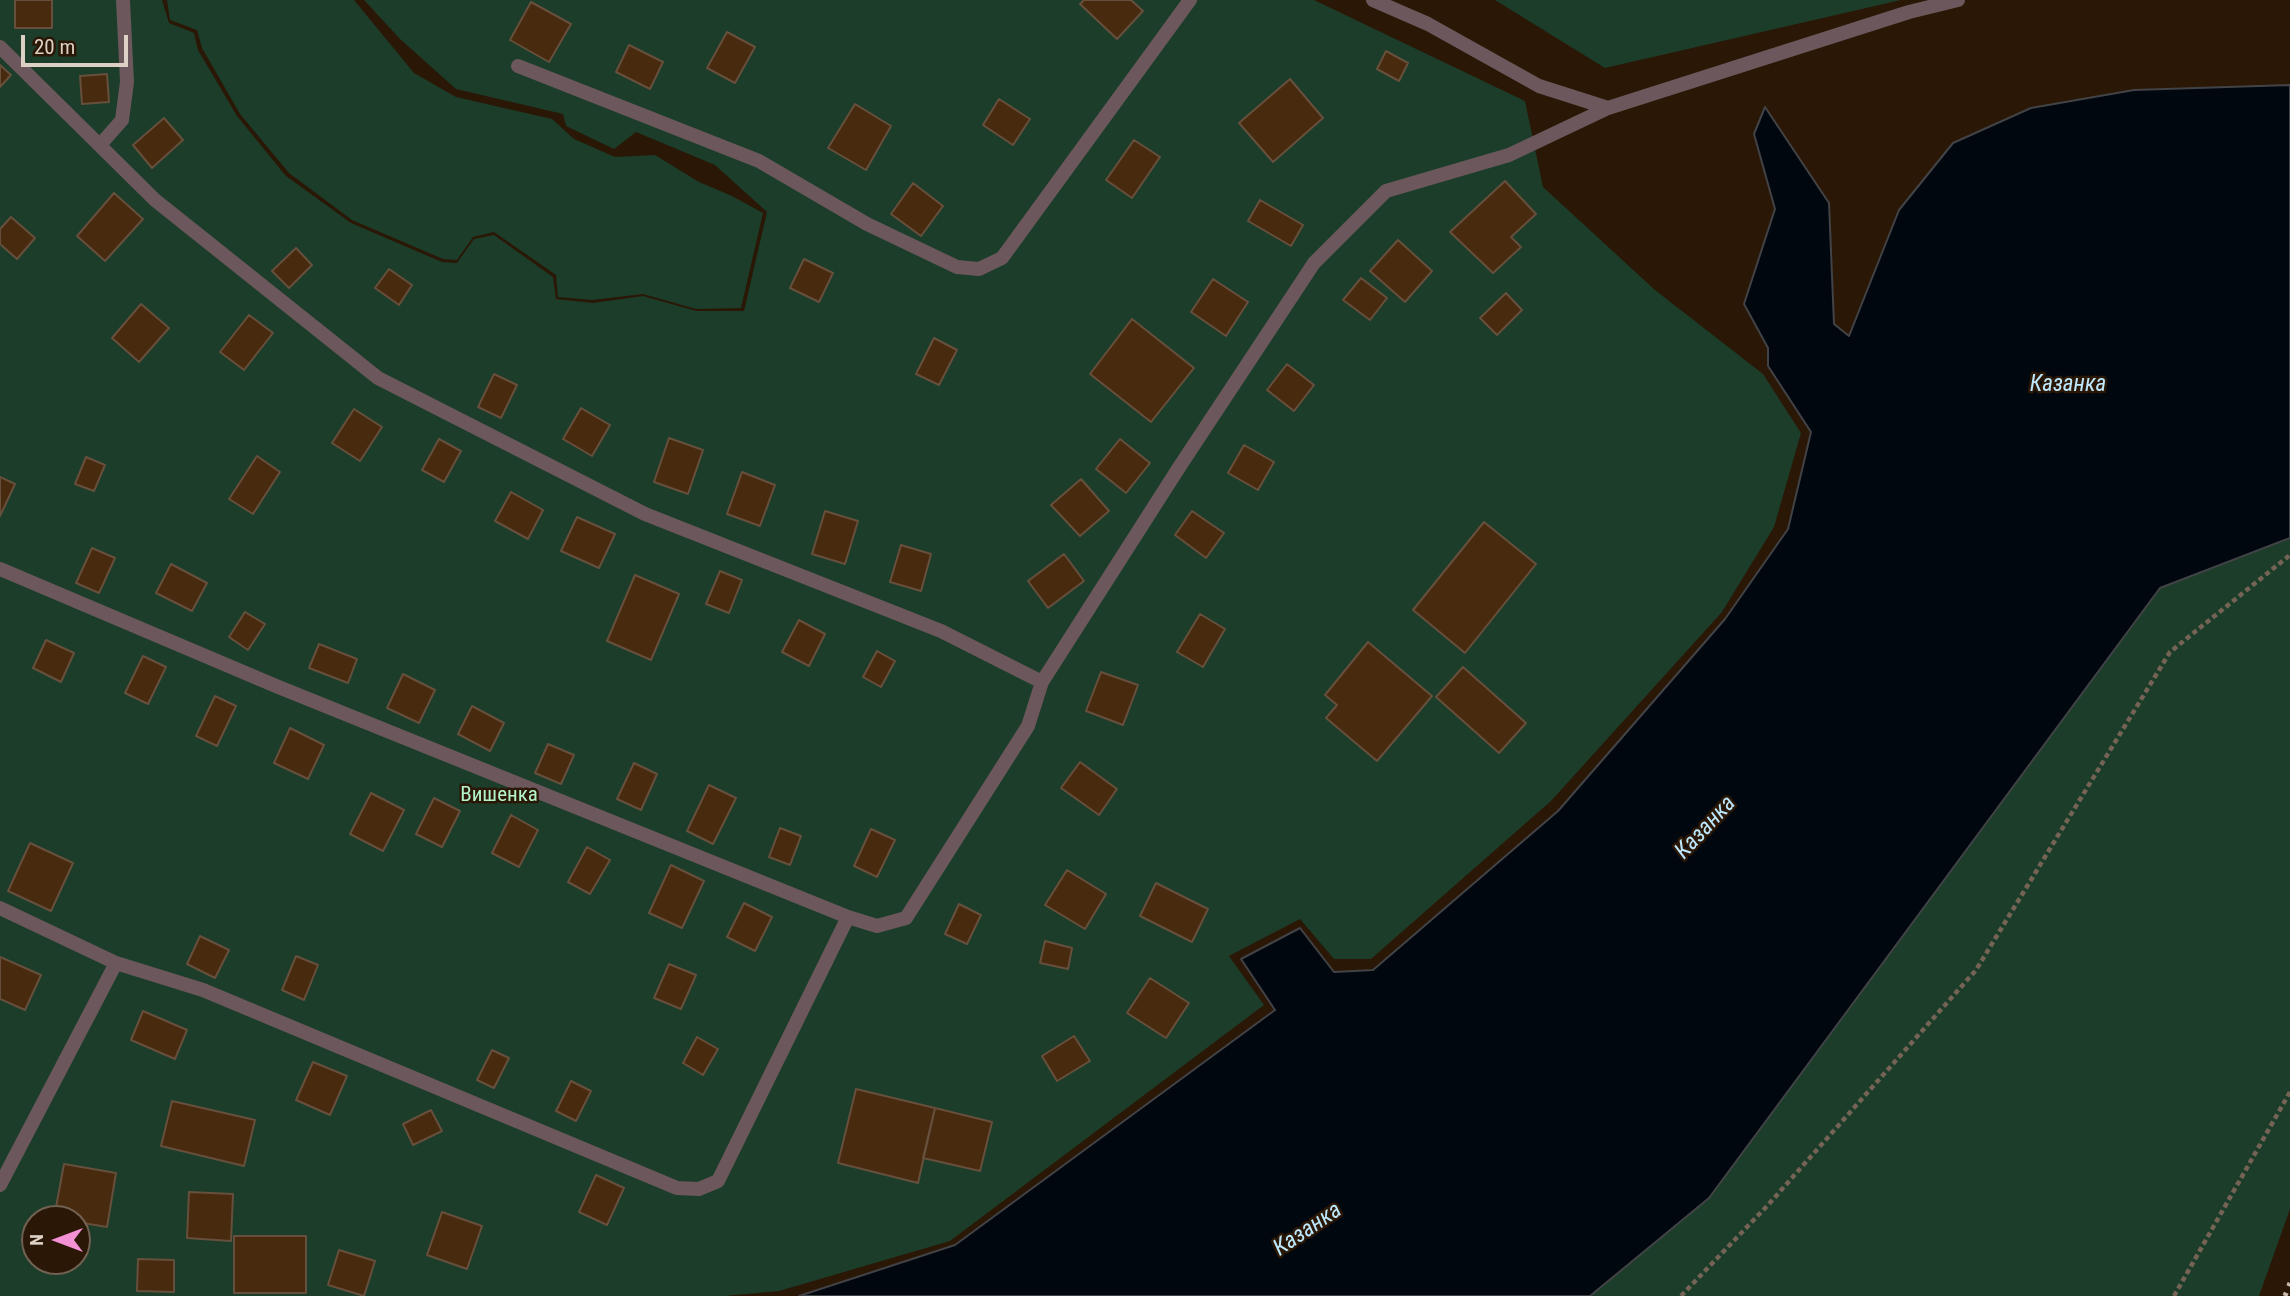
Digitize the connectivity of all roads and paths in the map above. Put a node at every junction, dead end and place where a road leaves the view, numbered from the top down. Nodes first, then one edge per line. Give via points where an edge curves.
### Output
1 (123, 0) edge
2 (1190, 0) edge
3 (1373, 0) edge
4 (1958, 0) edge
5 (0, 47) edge
6 (518, 66) dead end
7 (1608, 108) junction
8 (100, 145) junction
9 (2290, 555) edge
10 (0, 569) edge
11 (1042, 682) junction
12 (0, 908) edge
13 (848, 917) junction
14 (116, 963) junction
15 (2290, 1092) edge
16 (0, 1185) edge
17 (1681, 1296) edge
18 (2174, 1296) edge

1 - 8 lane via 127,82 122,120
2 - 6 lane via 1002,258 978,269 957,267 867,224 759,161
3 - 7 lane via 1427,24 1539,86
4 - 7 lane
5 - 8 lane
7 - 11 lane via 1509,155 1386,191 1314,263
8 - 11 lane via 155,200 378,378 645,514 941,631
9 - 17 path via 2170,652 1976,970
10 - 13 lane
11 - 13 lane via 1028,726 906,918 877,926
12 - 14 lane
13 - 14 lane via 718,1181 699,1189 677,1188 203,990
14 - 16 lane
15 - 18 path

